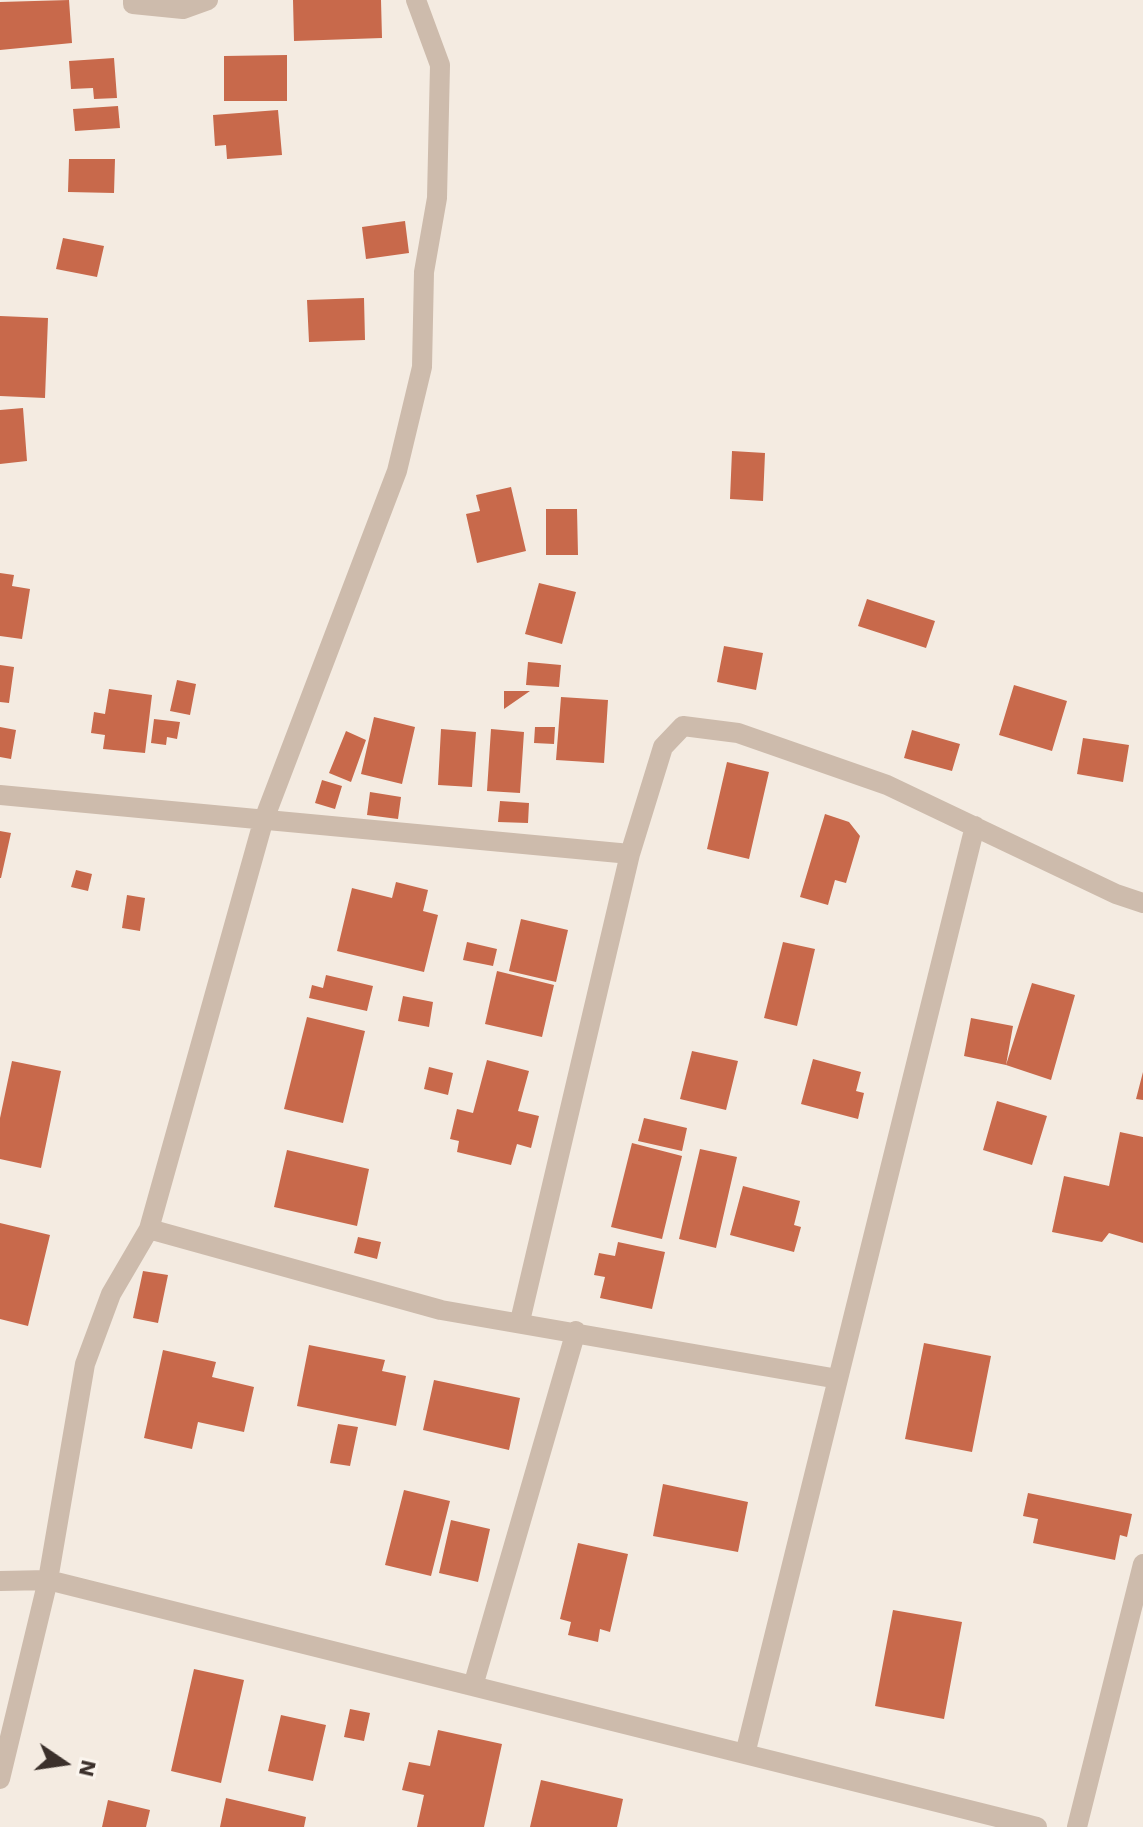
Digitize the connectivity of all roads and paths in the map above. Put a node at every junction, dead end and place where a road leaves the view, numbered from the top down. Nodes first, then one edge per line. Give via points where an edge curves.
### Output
1 (133, 0) edge
2 (208, 0) edge
3 (416, 0) edge
4 (0, 795) edge
5 (263, 822) junction
6 (975, 826) junction
7 (630, 854) junction
8 (1143, 903) edge
9 (149, 1229) junction
10 (520, 1321) junction
11 (576, 1331) junction
12 (838, 1379) junction
13 (1143, 1564) edge
14 (48, 1580) junction
15 (0, 1581) edge
16 (473, 1686) junction
17 (745, 1754) junction
18 (0, 1779) edge
19 (1037, 1827) edge
20 (1077, 1827) edge

1 - 2 street via 183,9
3 - 5 street via 440,65 437,198 424,272 422,367 397,471
4 - 5 street
5 - 7 street
5 - 9 street
6 - 7 street via 887,785 738,733 683,726 663,747
6 - 8 street
6 - 12 street
7 - 10 street
9 - 10 street via 441,1310
9 - 14 street via 111,1294 85,1364
10 - 11 street
11 - 12 street
11 - 16 street
12 - 17 street
13 - 20 street
14 - 15 street
14 - 16 street
14 - 18 street
16 - 17 street
17 - 19 street

